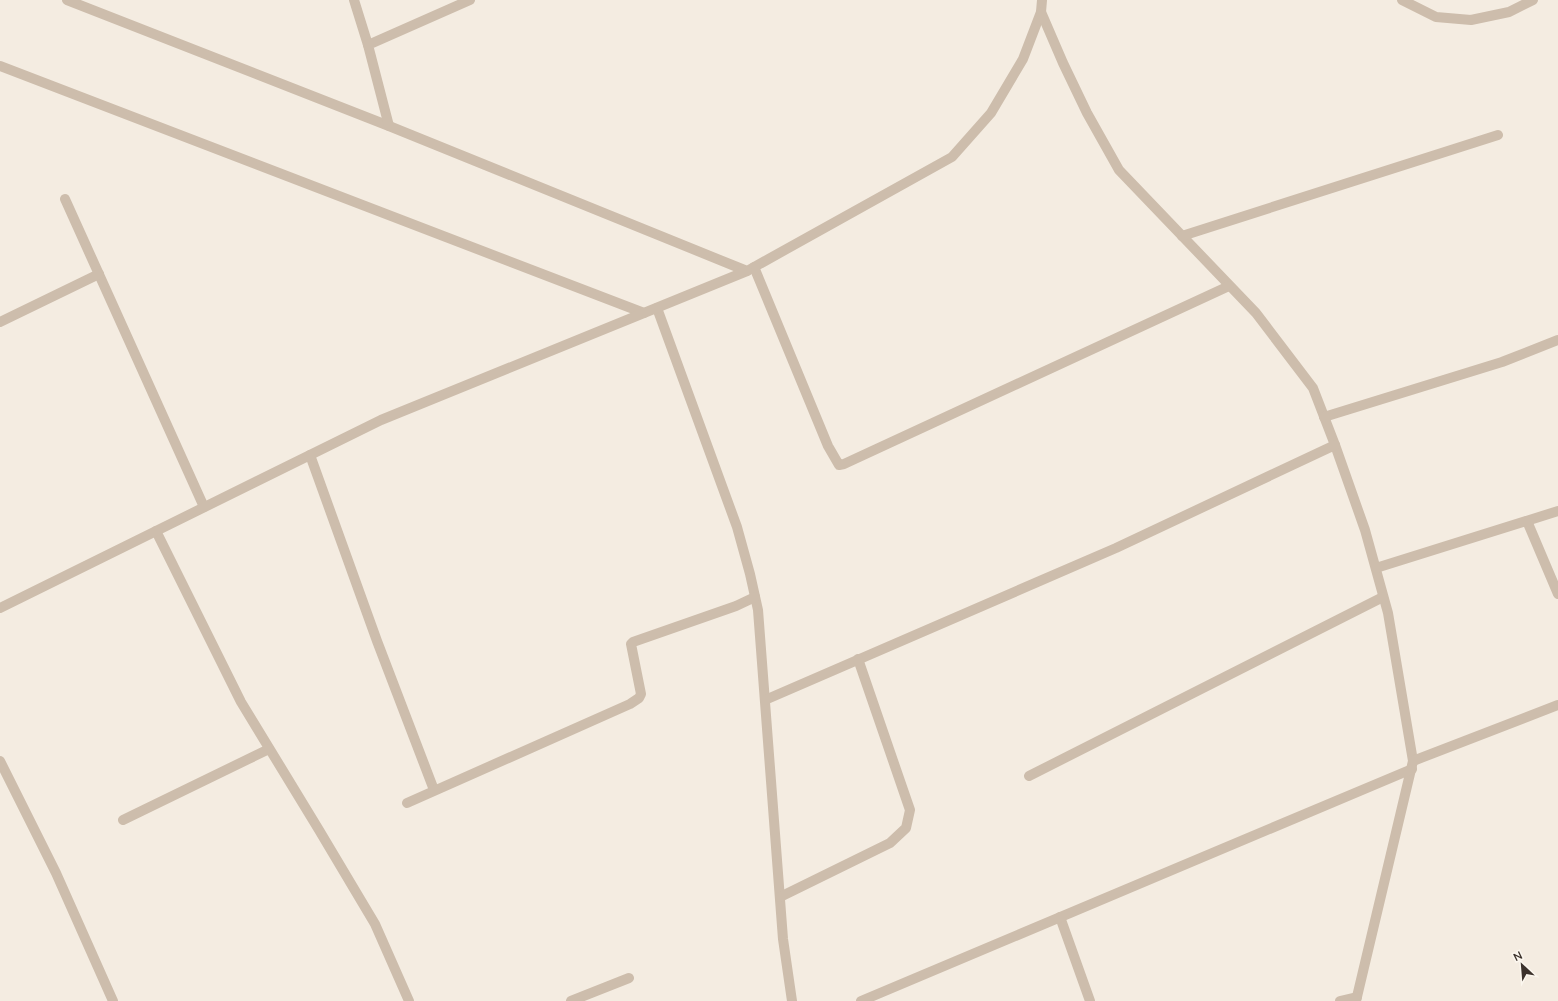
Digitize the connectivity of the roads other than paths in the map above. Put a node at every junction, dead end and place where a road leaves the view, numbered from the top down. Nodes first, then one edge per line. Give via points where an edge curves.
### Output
1 (67, 0) edge
2 (354, 0) edge
3 (470, 0) edge
4 (1042, 0) edge
5 (1402, 0) edge
6 (1534, 0) edge
7 (1041, 12) junction
8 (368, 46) junction
9 (0, 66) edge
10 (389, 126) junction
11 (1498, 135) dead end
12 (65, 199) dead end
13 (1182, 236) junction
14 (750, 269) junction
15 (99, 274) junction
16 (1229, 286) junction
17 (658, 308) junction
18 (644, 313) junction
19 (0, 322) edge
20 (1558, 340) edge
21 (1324, 417) junction
22 (1335, 445) junction
23 (310, 455) junction
24 (204, 507) junction
25 (1558, 511) edge
26 (1527, 521) junction
27 (156, 531) junction
28 (1376, 568) junction
29 (1558, 594) edge
30 (755, 597) junction
31 (1383, 597) junction
32 (0, 608) edge
33 (858, 659) junction
34 (765, 700) junction
35 (1558, 705) edge
36 (270, 748) junction
37 (0, 761) edge
38 (1413, 765) junction
39 (1029, 776) dead end
40 (434, 790) junction
41 (407, 803) dead end
42 (123, 820) dead end
43 (780, 897) junction
44 (1060, 917) junction
45 (629, 978) dead end
46 (1357, 999) edge
47 (113, 1001) edge
48 (409, 1001) edge
49 (571, 1001) edge
50 (792, 1001) edge
51 (861, 1001) edge
52 (1090, 1001) edge
53 (1340, 1001) edge

1 - 10 street
2 - 8 street
3 - 8 street
4 - 7 street
5 - 6 street via 1436,17 1471,20 1509,12
7 - 13 street via 1087,113 1119,170
7 - 14 street via 1023,58 991,113 952,157
8 - 10 street
9 - 18 street
10 - 14 street
11 - 13 street
12 - 15 street
13 - 16 street
14 - 16 street via 828,446 839,465
14 - 17 street
15 - 19 street
15 - 24 street
16 - 21 street via 1256,313 1313,388
17 - 18 street
17 - 30 street via 737,527
18 - 23 street via 381,420
20 - 21 street via 1502,362
21 - 22 street
22 - 28 street
22 - 33 street via 1116,548
23 - 24 street
23 - 40 street
24 - 27 street
25 - 26 street
26 - 28 street
26 - 29 street
27 - 32 street
27 - 36 street via 241,702
28 - 31 street
30 - 34 street
30 - 40 street via 633,642 631,644 641,694 630,704
31 - 38 street via 1388,613
31 - 39 street
33 - 34 street
33 - 43 street via 910,810 906,828 890,843
34 - 43 street
35 - 38 street
36 - 42 street
36 - 48 street via 375,924
37 - 47 street via 56,873
38 - 44 street
38 - 46 street
40 - 41 street
43 - 50 street
44 - 51 street
44 - 52 street
45 - 49 street
46 - 53 street

